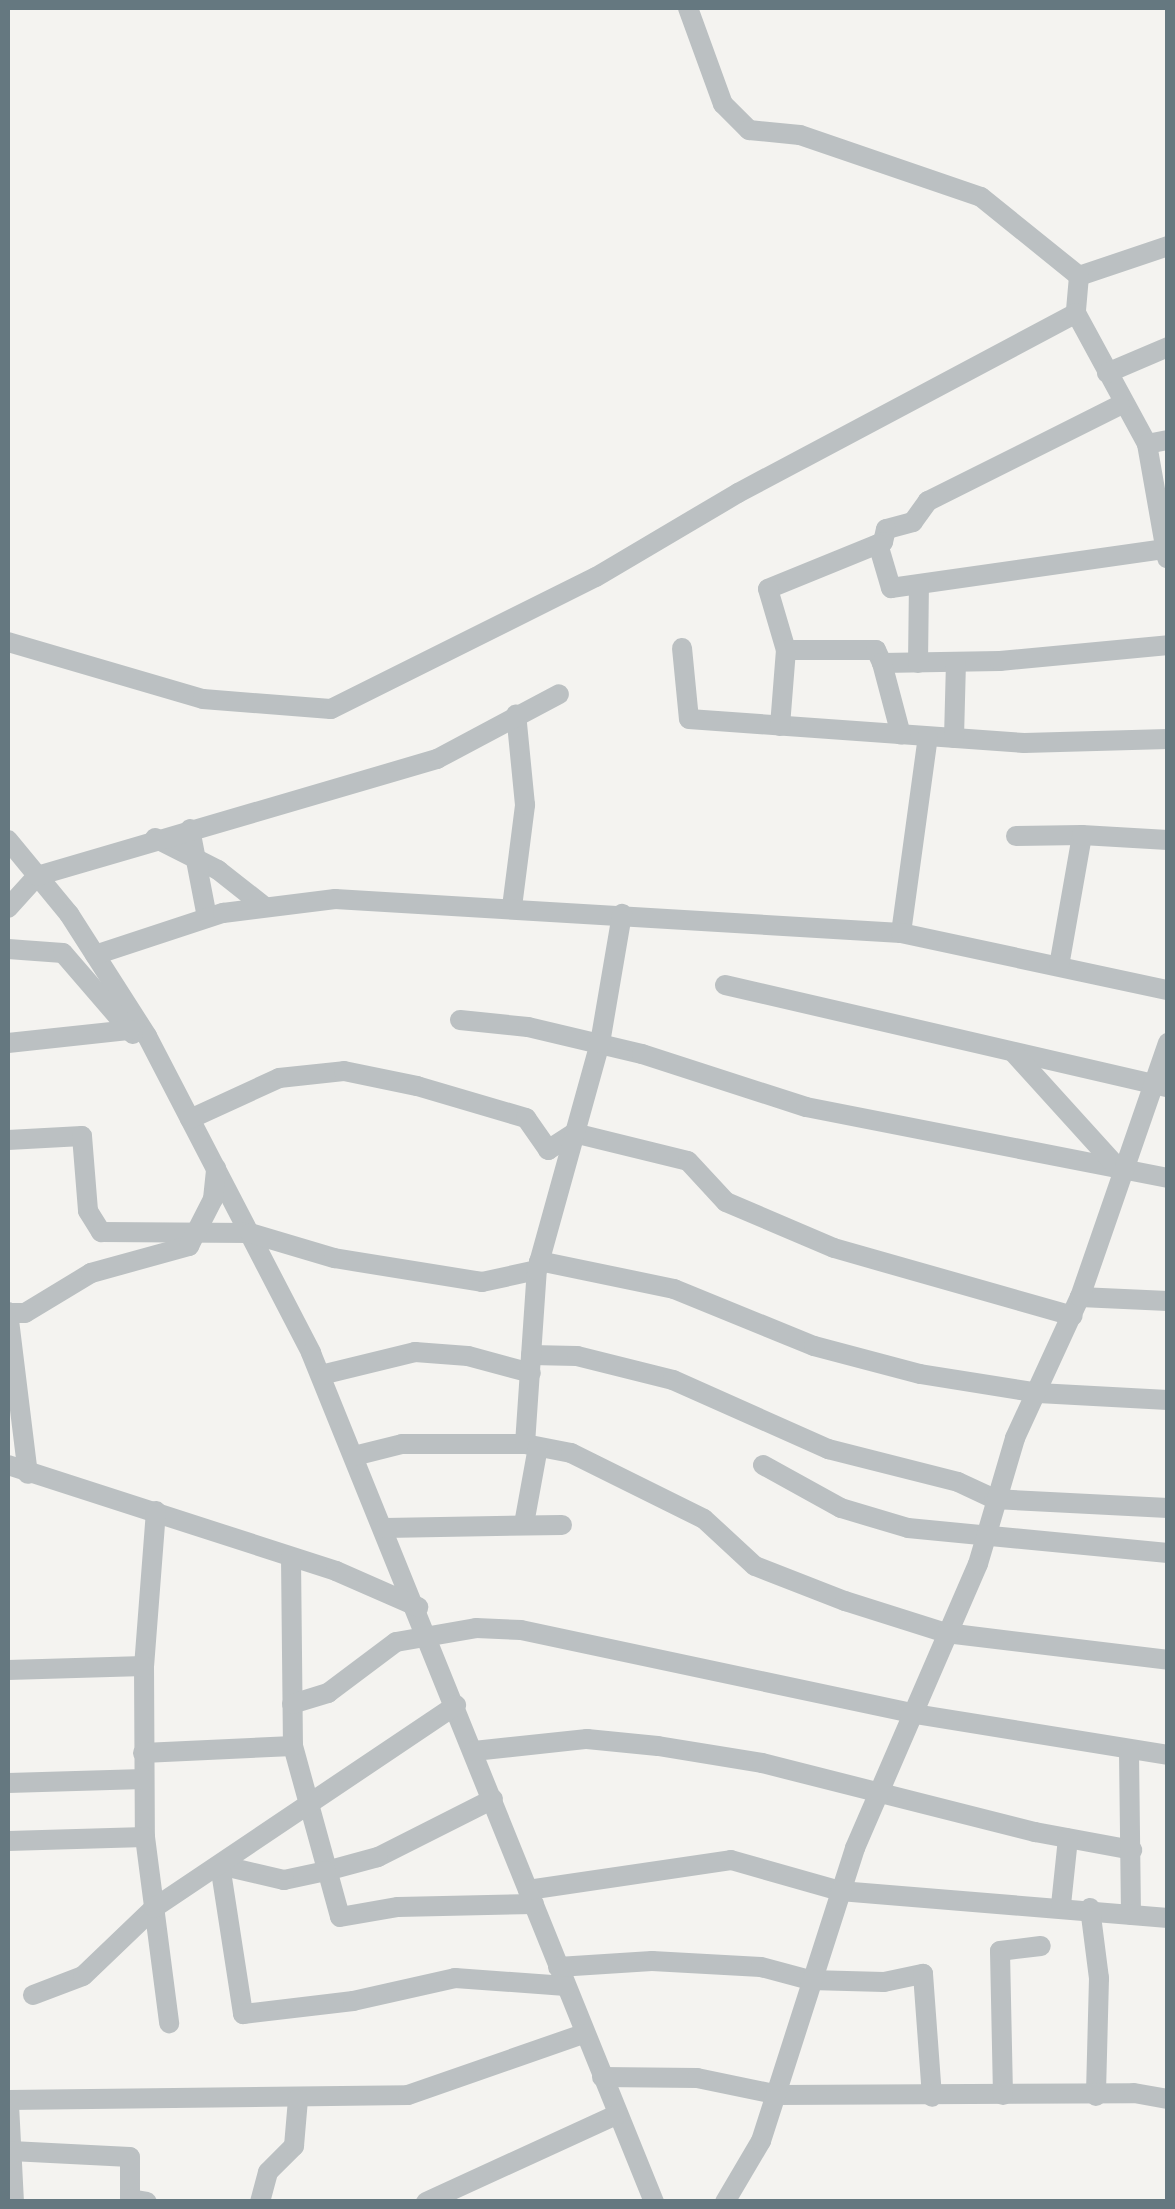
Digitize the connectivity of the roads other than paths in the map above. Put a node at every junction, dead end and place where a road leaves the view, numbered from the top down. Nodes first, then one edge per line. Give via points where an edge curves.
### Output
1 (688, 8) edge
2 (1168, 246) edge
3 (1079, 276) junction
4 (1076, 313) junction
5 (1168, 347) edge
6 (1107, 373) junction
7 (1120, 404) junction
8 (1157, 442) edge
9 (1165, 526) edge
10 (878, 544) junction
11 (1166, 554) edge
12 (920, 585) junction
13 (8, 642) edge
14 (1168, 645) edge
15 (682, 648) dead end
16 (786, 650) junction
17 (956, 662) junction
18 (882, 663) junction
19 (918, 663) junction
20 (559, 694) dead end
21 (516, 714) junction
22 (780, 726) junction
23 (901, 735) junction
24 (928, 737) junction
25 (954, 738) junction
26 (1168, 739) edge
27 (190, 830) junction
28 (1016, 836) dead end
29 (1082, 836) junction
30 (155, 838) junction
31 (8, 840) edge
32 (1168, 840) edge
33 (198, 863) junction
34 (38, 876) junction
35 (512, 907) junction
36 (8, 908) edge
37 (265, 908) junction
38 (622, 914) junction
39 (207, 917) junction
40 (902, 933) junction
41 (8, 949) edge
42 (95, 954) junction
43 (1059, 966) junction
44 (725, 985) dead end
45 (1168, 990) edge
46 (460, 1020) dead end
47 (130, 1030) junction
48 (1168, 1042) edge
49 (8, 1043) edge
50 (600, 1044) junction
51 (1013, 1052) junction
52 (1162, 1086) edge
53 (180, 1098) junction
54 (190, 1119) junction
55 (574, 1132) junction
56 (8, 1140) edge
57 (216, 1168) junction
58 (1122, 1172) junction
59 (1168, 1178) edge
60 (250, 1233) junction
61 (196, 1235) junction
62 (538, 1265) junction
63 (1168, 1300) edge
64 (1076, 1306) junction
65 (8, 1313) edge
66 (531, 1364) junction
67 (321, 1376) junction
68 (1038, 1393) junction
69 (1168, 1400) edge
70 (531, 1446) junction
71 (354, 1456) junction
72 (763, 1464) dead end
73 (8, 1465) edge
74 (28, 1474) junction
75 (994, 1499) junction
76 (1168, 1508) edge
77 (156, 1511) junction
78 (524, 1524) junction
79 (562, 1525) dead end
80 (385, 1528) junction
81 (986, 1538) junction
82 (1168, 1554) edge
83 (291, 1558) junction
84 (418, 1607) junction
85 (946, 1633) junction
86 (427, 1638) junction
87 (1168, 1660) edge
88 (144, 1666) junction
89 (8, 1670) edge
90 (292, 1704) junction
91 (456, 1705) junction
92 (915, 1714) junction
93 (293, 1746) junction
94 (474, 1751) junction
95 (143, 1752) junction
96 (1129, 1752) junction
97 (1168, 1755) edge
98 (144, 1779) junction
99 (8, 1783) edge
100 (879, 1790) junction
101 (493, 1799) junction
102 (309, 1810) junction
103 (145, 1837) junction
104 (1068, 1838) junction
105 (8, 1841) edge
106 (1132, 1850) junction
107 (220, 1865) junction
108 (326, 1871) junction
109 (840, 1891) junction
110 (531, 1897) junction
111 (1062, 1905) junction
112 (154, 1908) junction
113 (1090, 1908) junction
114 (1131, 1915) junction
115 (1168, 1918) edge
116 (1041, 1946) dead end
117 (562, 1976) junction
118 (810, 1980) junction
119 (33, 1996) dead end
120 (169, 2023) dead end
121 (583, 2034) junction
122 (602, 2077) junction
123 (779, 2094) junction
124 (1002, 2095) junction
125 (1096, 2096) junction
126 (932, 2097) junction
127 (298, 2099) junction
128 (1168, 2099) edge
129 (8, 2101) edge
130 (618, 2114) junction
131 (12, 2151) junction
132 (14, 2202) edge
133 (148, 2202) edge
134 (260, 2202) edge
135 (426, 2202) edge
136 (654, 2202) edge
137 (725, 2202) edge

1 - 3 street via 723,104 750,130 800,136 981,196
2 - 3 street
3 - 4 street
4 - 6 street
4 - 13 street via 738,493 596,577 331,709 203,698
5 - 6 street
6 - 7 street
7 - 8 street
7 - 10 street via 928,501 913,522 886,529
8 - 9 street
9 - 11 street
10 - 12 street via 892,588
10 - 16 street via 768,589
11 - 12 street
12 - 19 street
14 - 17 street
15 - 22 street via 688,719
16 - 18 street via 876,650
16 - 22 street
17 - 19 street
17 - 25 street
18 - 19 street
18 - 23 street
20 - 21 street
21 - 27 street via 437,759
21 - 35 street via 526,805
22 - 23 street
23 - 24 street
24 - 25 street
24 - 40 street
25 - 26 street
27 - 30 street
27 - 33 street
28 - 29 street
29 - 32 street
29 - 43 street
30 - 33 street
30 - 34 street
31 - 34 street
33 - 37 street via 218,870
33 - 39 street
34 - 36 street
34 - 42 street
35 - 37 street via 335,899
35 - 38 street
37 - 39 street
38 - 40 street
38 - 50 street
39 - 42 street
40 - 43 street
41 - 47 street via 62,953
42 - 53 street
43 - 45 street
44 - 51 street
46 - 50 street
47 - 49 street
47 - 53 street
48 - 52 street
50 - 55 street
50 - 58 street via 718,1074 806,1107
51 - 52 street
51 - 58 street
52 - 58 street
53 - 54 street
54 - 55 street via 279,1078 344,1071 526,1118 548,1150
54 - 57 street
55 - 62 street
55 - 64 street via 688,1161 726,1202 834,1248
56 - 61 street via 82,1136 88,1212 100,1232
57 - 60 street
57 - 61 street via 213,1200
58 - 59 street
58 - 64 street
60 - 61 street
60 - 62 street via 334,1258 482,1282
60 - 67 street
61 - 65 street via 189,1246 91,1273 24,1312
62 - 66 street
62 - 68 street via 674,1290 844,1356
63 - 64 street
64 - 68 street
65 - 74 street
66 - 67 street via 415,1352
66 - 70 street
66 - 75 street via 577,1356 673,1380 828,1449 958,1482
67 - 71 street
68 - 69 street
68 - 75 street
70 - 71 street via 402,1444
70 - 78 street
70 - 85 street via 595,1462 675,1502 755,1566
71 - 80 street
72 - 81 street via 842,1508 908,1528
73 - 74 street
74 - 77 street
75 - 76 street
75 - 81 street
77 - 83 street
77 - 88 street
78 - 79 street
78 - 80 street
80 - 84 street
81 - 82 street
81 - 85 street
83 - 84 street
83 - 90 street
84 - 86 street
85 - 87 street
85 - 92 street
86 - 90 street via 396,1642 328,1693
86 - 91 street
86 - 92 street via 476,1628 521,1630
88 - 89 street
88 - 95 street
90 - 93 street
91 - 94 street
91 - 102 street
92 - 96 street
92 - 100 street
93 - 95 street
93 - 102 street
94 - 100 street via 587,1739 762,1763
94 - 101 street
95 - 98 street
96 - 97 street
96 - 106 street
98 - 99 street
98 - 103 street
100 - 104 street
100 - 109 street
101 - 108 street via 378,1858
101 - 110 street
102 - 107 street
102 - 108 street
103 - 105 street
103 - 112 street
104 - 106 street
104 - 111 street
106 - 114 street
107 - 108 street via 284,1880
107 - 112 street
107 - 117 street via 242,2014 353,2001 455,1978
108 - 110 street via 340,1917
109 - 110 street via 731,1860
109 - 111 street
109 - 118 street
110 - 117 street
111 - 113 street
112 - 119 street via 83,1976
112 - 120 street
113 - 114 street
113 - 125 street via 1099,1978
114 - 115 street
116 - 124 street via 1000,1951
117 - 118 street via 652,1961 761,1967
117 - 121 street
118 - 123 street
118 - 126 street via 884,1982 923,1974
121 - 122 street
121 - 127 street via 408,2095
122 - 123 street via 697,2078
122 - 130 street
123 - 126 street
123 - 137 street via 762,2141
124 - 125 street
124 - 126 street
125 - 128 street
127 - 129 street
127 - 134 street via 294,2146 268,2172
129 - 131 street
130 - 135 street
130 - 136 street
131 - 132 street
131 - 133 street via 130,2158 130,2199

